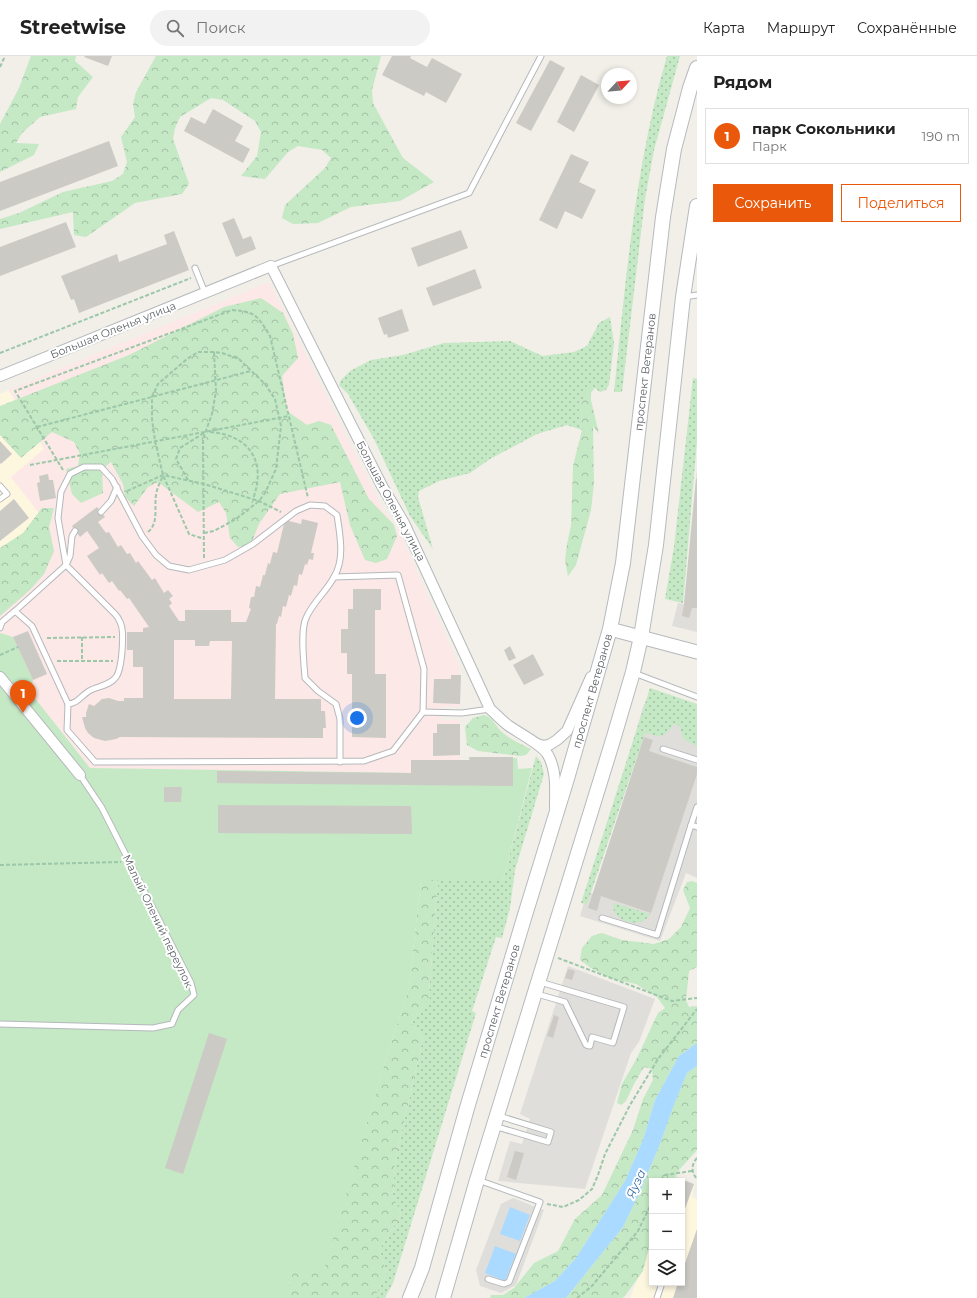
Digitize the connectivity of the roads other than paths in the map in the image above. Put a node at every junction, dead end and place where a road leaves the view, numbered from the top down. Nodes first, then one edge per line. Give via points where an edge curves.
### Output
1 (541, 56) edge
2 (697, 68) edge
3 (697, 206) edge
4 (271, 266) junction
5 (195, 268) dead end
6 (205, 293) junction
7 (690, 296) edge
8 (0, 376) edge
9 (0, 486) edge
10 (117, 487) junction
11 (0, 500) edge
12 (101, 512) dead end
13 (75, 531) dead end
14 (66, 565) junction
15 (334, 577) junction
16 (15, 611) junction
17 (0, 628) edge
18 (609, 634) junction
19 (641, 637) junction
20 (697, 652) edge
21 (633, 672) junction
22 (0, 677) edge
23 (697, 697) edge
24 (68, 704) junction
25 (490, 709) junction
26 (423, 712) junction
27 (535, 744) junction
28 (663, 750) dead end
29 (697, 760) edge
30 (340, 762) junction
31 (80, 775) joint
32 (697, 807) edge
33 (554, 819) junction
34 (694, 826) edge
35 (602, 918) dead end
36 (537, 988) junction
37 (0, 1024) edge
38 (496, 1121) junction
39 (477, 1180) junction
40 (488, 1279) dead end
41 (661, 1286) edge
42 (410, 1298) edge
43 (443, 1298) edge
44 (657, 1298) edge

1 - 4 lane, Большая Оленья улица via 469,193
2 - 18 main road, проспект Ветеранов via 674,149 663,217 630,508
3 - 7 main road
4 - 6 street, Большая Оленья улица
4 - 25 street, Большая Оленья улица via 382,486 404,523
5 - 6 lane
6 - 8 street, Большая Оленья улица
7 - 19 main road
9 - 11 lane via 7,494
10 - 12 lane via 111,501
10 - 14 lane via 101,467 84,467 70,474 61,492 58,518
10 - 15 lane via 142,536 156,555 168,566 189,570 225,560 253,544 296,511 310,505 325,506 337,514 340,534 340,559
13 - 14 lane
14 - 16 lane
14 - 24 lane via 115,614 121,623 122,637 122,660 116,677 106,685 89,691 75,703
15 - 26 lane via 398,575 424,669
15 - 30 lane via 306,619 302,649 305,678 336,704 340,719
16 - 17 lane via 2,622
16 - 24 lane via 32,626
18 - 19 street
18 - 27 street via 567,731 549,745
18 - 33 main road, проспект Ветеранов
19 - 20 street
19 - 21 main road
21 - 23 lane
21 - 36 main road
22 - 31 street, Малый Олений переулок
24 - 30 lane via 67,730 95,762
25 - 26 lane via 462,714
25 - 27 street, Большая Оленья улица
26 - 30 lane via 393,751 364,761
27 - 33 street, Большая Оленья улица via 548,754 553,768
28 - 29 lane
31 - 37 lane, Малый Олений переулок via 102,808 191,983 194,995 178,1010 172,1024 153,1028
32 - 34 lane
33 - 42 main road, проспект Ветеранов via 422,1268
34 - 35 lane via 657,935
36 - 36 lane via 565,1002 586,1045 590,1046 592,1037 613,1043 624,1007
36 - 38 main road
38 - 38 lane via 548,1142 551,1132
38 - 39 main road
39 - 40 lane via 540,1202 508,1282 504,1284
39 - 43 main road
41 - 44 lane

